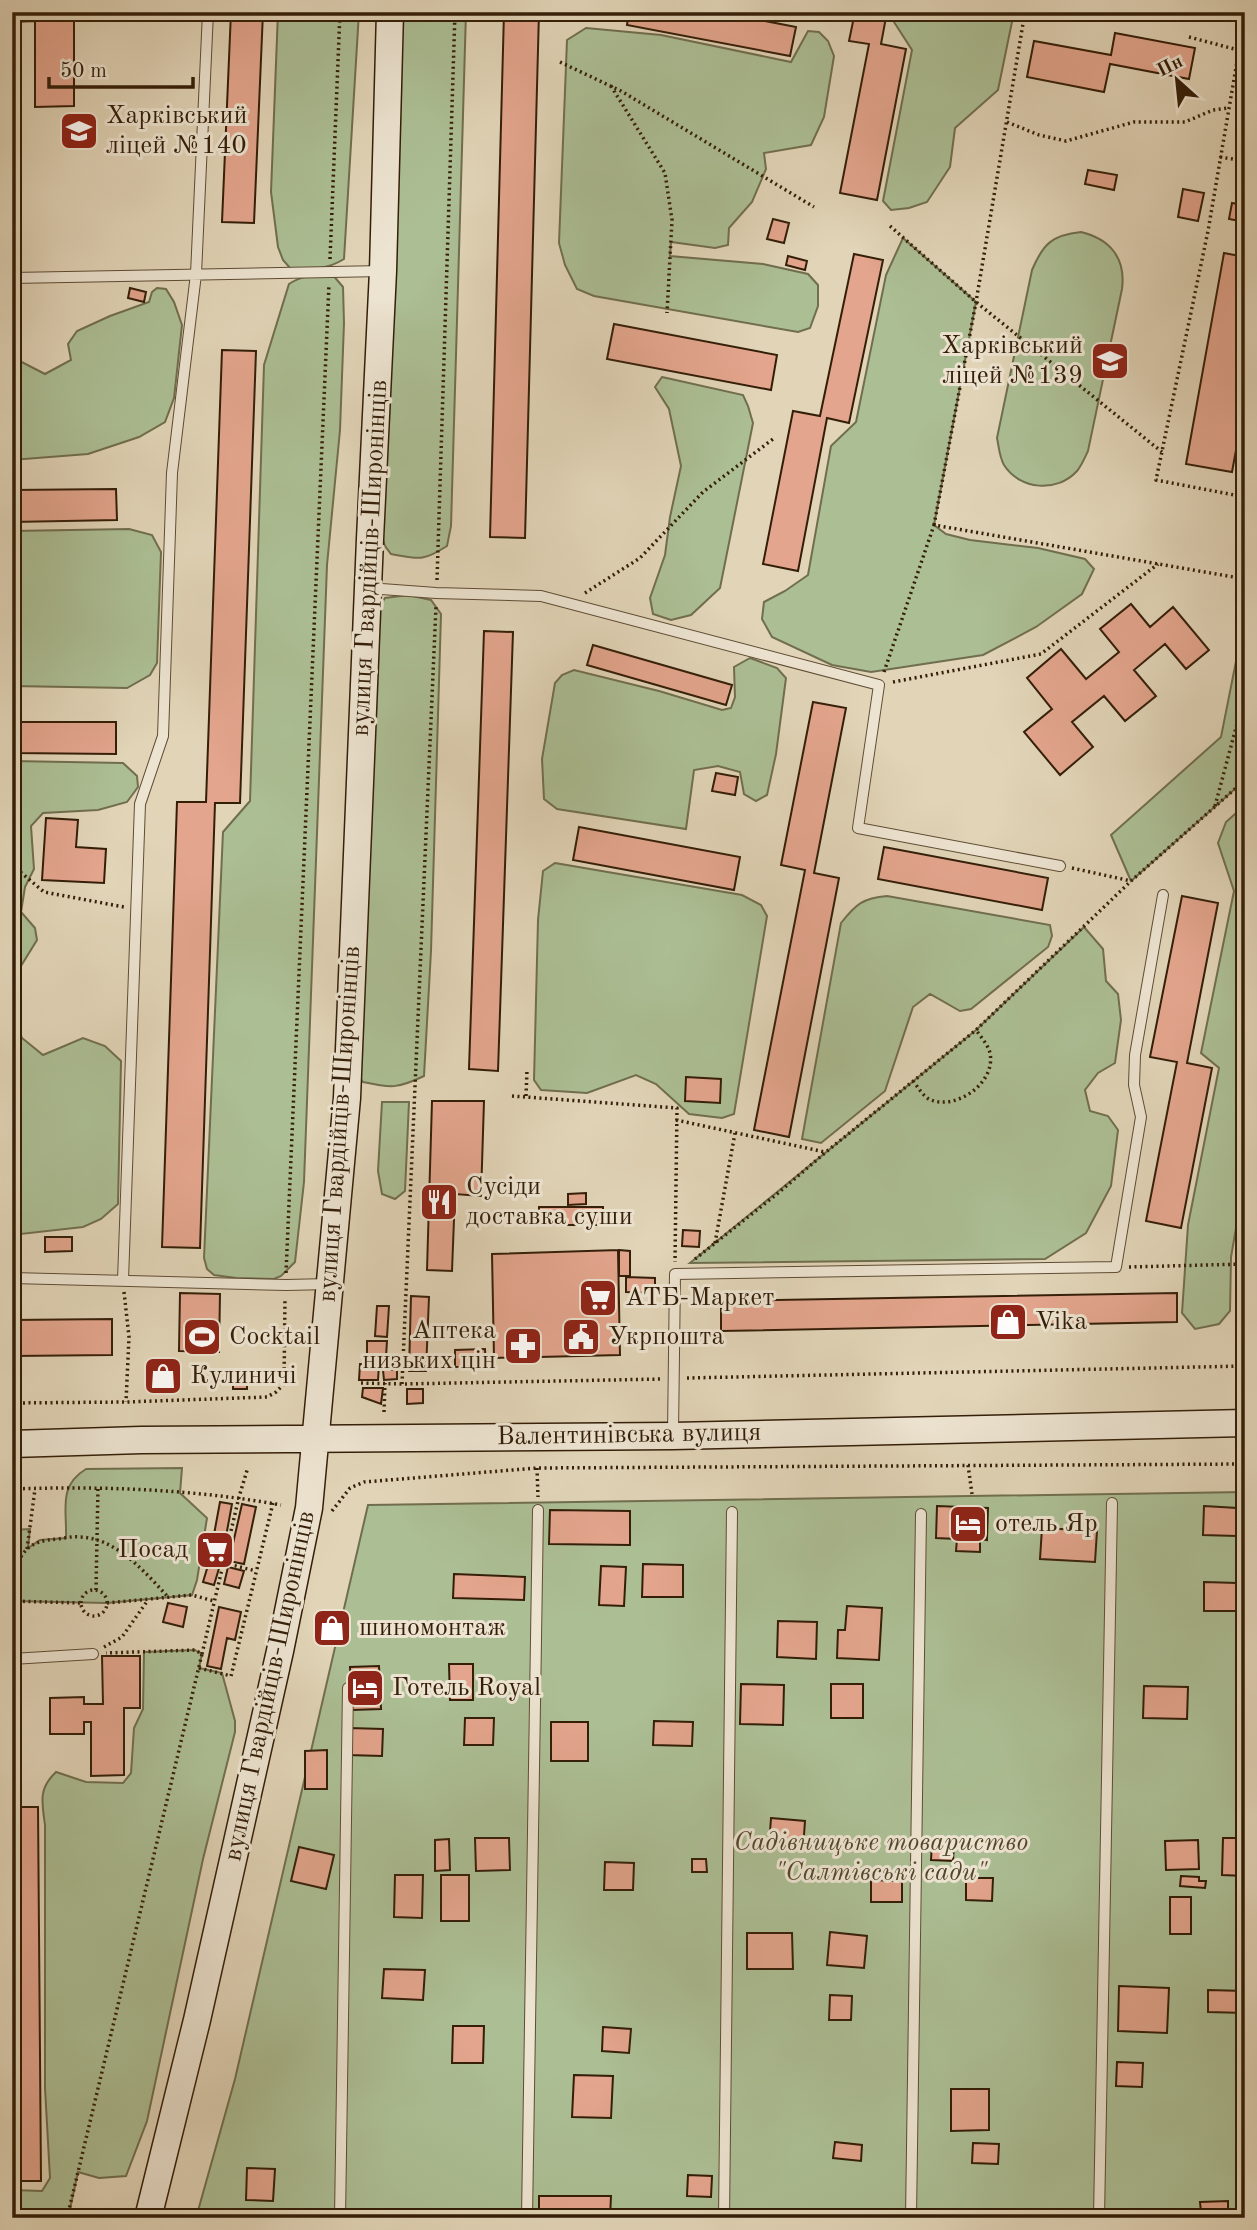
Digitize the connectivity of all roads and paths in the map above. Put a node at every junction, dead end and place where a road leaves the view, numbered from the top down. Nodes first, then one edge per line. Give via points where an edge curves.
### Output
1 (208, 12) edge
2 (340, 12) edge
3 (390, 12) edge
4 (455, 12) edge
5 (1025, 12) edge
6 (1245, 15) edge
7 (1189, 37) dead end
8 (1239, 50) junction
9 (560, 62) dead end
10 (610, 85) junction
11 (1229, 108) junction
12 (1007, 122) junction
13 (1220, 157) junction
14 (1245, 161) edge
15 (814, 207) dead end
16 (890, 226) dead end
17 (329, 271) junction
18 (383, 271) junction
19 (196, 274) junction
20 (12, 278) edge
21 (976, 303) junction
22 (667, 313) dead end
23 (773, 439) dead end
24 (1162, 452) junction
25 (1245, 497) edge
26 (934, 525) junction
27 (1158, 564) junction
28 (1245, 579) edge
29 (368, 588) junction
30 (436, 593) junction
31 (569, 604) junction
32 (879, 685) junction
33 (1245, 694) edge
34 (1245, 780) edge
35 (1214, 808) junction
36 (12, 864) edge
37 (1060, 866) joint
38 (1131, 881) junction
39 (1163, 895) dead end
40 (136, 910) junction
41 (976, 1030) junction
42 (527, 1070) dead end
43 (913, 1081) junction
44 (512, 1096) dead end
45 (526, 1097) junction
46 (676, 1120) junction
47 (735, 1133) junction
48 (826, 1152) junction
49 (715, 1243) junction
50 (1245, 1264) edge
51 (1116, 1267) junction
52 (675, 1275) junction
53 (12, 1278) edge
54 (123, 1280) junction
55 (330, 1284) junction
56 (286, 1285) junction
57 (1245, 1367) edge
58 (674, 1379) junction
59 (361, 1383) dead end
60 (385, 1384) junction
61 (402, 1384) junction
62 (126, 1402) junction
63 (12, 1403) edge
64 (384, 1412) dead end
65 (1245, 1423) edge
66 (673, 1436) junction
67 (317, 1438) junction
68 (12, 1444) edge
69 (1245, 1464) edge
70 (968, 1465) junction
71 (248, 1468) dead end
72 (537, 1468) junction
73 (98, 1487) junction
74 (35, 1488) junction
75 (12, 1489) edge
76 (972, 1494) dead end
77 (239, 1497) junction
78 (273, 1503) junction
79 (1112, 1503) dead end
80 (281, 1505) dead end
81 (333, 1509) dead end
82 (538, 1510) joint
83 (732, 1512) dead end
84 (921, 1514) dead end
85 (98, 1540) junction
86 (27, 1549) junction
87 (208, 1559) dead end
88 (223, 1562) junction
89 (256, 1571) junction
90 (12, 1577) edge
91 (96, 1590) junction
92 (168, 1597) junction
93 (148, 1599) junction
94 (12, 1601) edge
95 (214, 1601) junction
96 (80, 1602) junction
97 (107, 1603) junction
98 (93, 1654) junction
99 (202, 1654) junction
100 (12, 1659) edge
101 (199, 1668) junction
102 (348, 1688) dead end
103 (67, 2218) edge
104 (148, 2218) edge
105 (340, 2218) edge
106 (527, 2218) edge
107 (724, 2218) edge
108 (911, 2218) edge
109 (1099, 2218) edge

1 - 19 lane
2 - 17 path
3 - 18 main road, вулиця Гвардійців-Широнінців
4 - 30 path
5 - 12 path
6 - 8 path
7 - 8 path
8 - 11 path
9 - 10 path
10 - 15 path
10 - 22 path via 665,173 672,220
11 - 12 path via 1185,122 1134,122 1066,141
11 - 13 path
12 - 21 path
13 - 14 path
13 - 24 path
16 - 21 path
17 - 18 lane
17 - 19 lane
17 - 56 path
18 - 29 main road, вулиця Гвардійців-Широнінців
19 - 20 lane
19 - 40 lane via 172,473 163,736 140,804
21 - 24 path
21 - 26 path
23 - 31 path via 703,492 640,558
24 - 25 path via 1156,480
26 - 27 path
26 - 32 path
27 - 28 path
27 - 32 path via 1041,654
29 - 30 lane
29 - 55 main road, вулиця Гвардійців-Широнінців via 347,1098
30 - 31 lane via 541,596
30 - 61 path
31 - 32 lane
32 - 37 lane via 858,828
33 - 35 path
34 - 35 path
35 - 38 path
36 - 40 path via 44,892
37 - 38 path
38 - 41 path
39 - 51 lane via 1135,1055 1134,1085 1141,1117
40 - 54 lane
41 - 43 path
41 - 43 path via 990,1051 991,1062 986,1079 970,1093 955,1100 928,1100
42 - 45 path
43 - 48 path
44 - 45 path
45 - 46 path via 677,1108
46 - 47 path
46 - 52 path
47 - 48 path
47 - 49 path
48 - 49 path
49 - 52 path
50 - 51 path
51 - 52 lane
52 - 58 lane
53 - 54 lane
54 - 56 lane
54 - 62 path via 129,1338
55 - 56 lane
55 - 67 main road, вулиця Гвардійців-Широнінців
56 - 62 path via 284,1384 276,1392 267,1397
57 - 58 path
58 - 61 path
58 - 66 lane
59 - 60 path
60 - 61 path
60 - 64 path
62 - 63 path
65 - 66 main road, Валентинівська вулиця
66 - 67 main road, Валентинівська вулиця
67 - 68 main road, Валентинівська вулиця
67 - 104 main road, вулиця Гвардійців-Широнінців via 288,1614
69 - 70 path
70 - 72 path
70 - 76 path
71 - 77 path
72 - 81 path via 364,1482 350,1488
72 - 82 path
73 - 74 path
73 - 77 path
73 - 85 path
74 - 75 path
74 - 86 path
77 - 78 path
77 - 88 path
78 - 80 path
78 - 89 path
79 - 109 lane
82 - 106 lane
83 - 107 lane
84 - 108 lane
85 - 86 path via 80,1536 40,1540
85 - 91 path
85 - 92 path via 136,1565
86 - 90 path
87 - 88 path
88 - 89 path
88 - 95 path
89 - 101 path via 231,1676
91 - 96 path via 83,1595
91 - 97 path via 104,1594
92 - 93 path
92 - 95 path via 192,1595
93 - 97 path
93 - 98 path via 122,1637
94 - 96 path
95 - 99 path
96 - 97 path via 85,1613 97,1616
98 - 99 path via 195,1650
98 - 100 lane
99 - 101 path
101 - 103 path
102 - 105 lane

